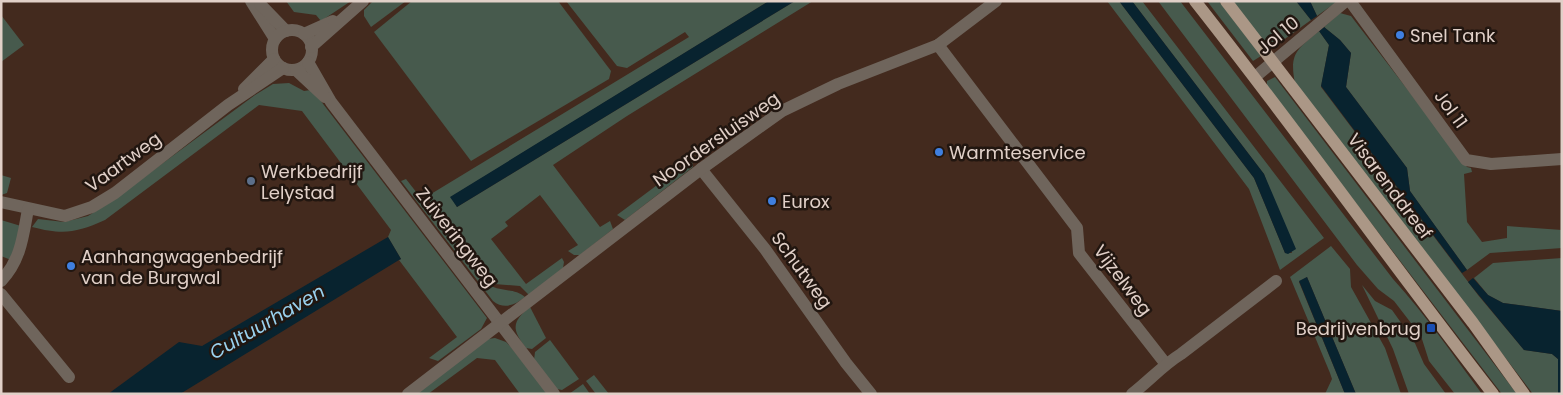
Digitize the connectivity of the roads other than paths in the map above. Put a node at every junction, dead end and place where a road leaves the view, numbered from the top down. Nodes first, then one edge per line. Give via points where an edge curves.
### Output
1 (250, 1) edge
2 (257, 1) edge
3 (363, 1) edge
4 (996, 1) edge
5 (1195, 1) edge
6 (1226, 1) edge
7 (1348, 1) edge
8 (345, 15) junction
9 (286, 31) junction
10 (304, 34) junction
11 (275, 39) junction
12 (938, 46) junction
13 (311, 47) junction
14 (274, 58) junction
15 (308, 62) junction
16 (1274, 62) junction
17 (290, 69) junction
18 (1255, 77) junction
19 (331, 102) junction
20 (228, 105) junction
21 (1562, 159) edge
22 (701, 169) junction
23 (1, 202) edge
24 (28, 209) junction
25 (1, 281) edge
26 (1276, 281) dead end
27 (1, 294) edge
28 (500, 322) junction
29 (1165, 363) junction
30 (69, 378) dead end
31 (408, 394) edge
32 (554, 394) edge
33 (871, 394) edge
34 (1132, 394) edge
35 (1493, 394) edge
36 (1524, 394) edge

1 - 11 street
2 - 9 street
3 - 8 street
4 - 12 street, Noordersluisweg
5 - 18 main road
6 - 16 main road, Visarenddreef
7 - 16 street, Jol 10
7 - 21 street, Jol 11 via 1466,160 1491,164
8 - 10 street
8 - 13 street
9 - 10 street
9 - 11 street
10 - 13 street
11 - 14 street via 272,48
12 - 22 street, Noordersluisweg via 838,84 782,111
12 - 29 street, Vijzelweg via 1077,228 1079,253
13 - 15 street
14 - 17 street
14 - 20 street, Vaartweg
15 - 17 street
15 - 19 street, Zuiveringweg
16 - 18 street, Jol 10
16 - 36 main road, Visarenddreef
17 - 19 street, Zuiveringweg
17 - 20 street, Vaartweg
18 - 35 main road
19 - 28 street, Zuiveringweg
20 - 24 street, Vaartweg via 115,193 92,207 66,216
22 - 28 street, Noordersluisweg
22 - 33 street, Schutweg via 765,249
23 - 24 street, Vaartweg
24 - 25 street via 22,249 10,272
26 - 29 street
27 - 30 street
28 - 31 street, Noordersluisweg
28 - 32 street, Zuiveringweg
29 - 34 street via 1155,376

